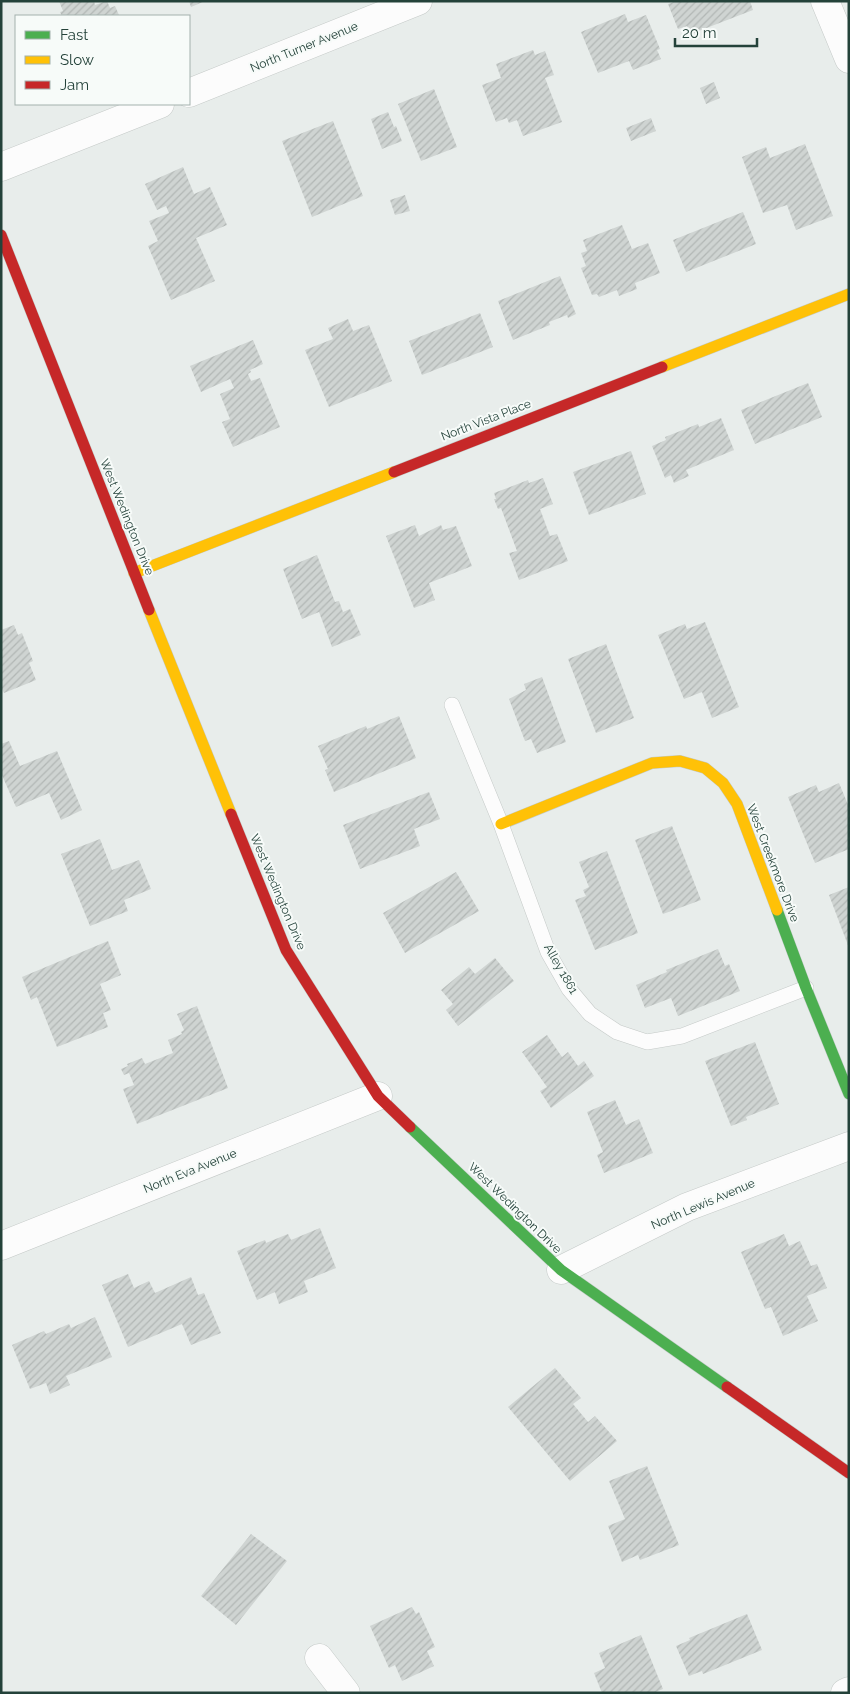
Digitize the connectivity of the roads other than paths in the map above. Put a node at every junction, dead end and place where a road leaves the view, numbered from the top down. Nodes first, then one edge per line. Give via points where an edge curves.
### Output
1 (418, 1) edge
2 (825, 1) edge
3 (849, 59) edge
4 (190, 92) edge
5 (157, 105) edge
6 (1, 167) edge
7 (1, 236) edge
8 (849, 294) edge
9 (134, 573) junction
10 (452, 705) dead end
11 (501, 824) junction
12 (806, 988) junction
13 (849, 1094) edge
14 (378, 1096) junction
15 (849, 1146) edge
16 (1, 1246) edge
17 (561, 1270) junction
18 (849, 1473) edge
19 (319, 1658) dead end
20 (849, 1691) edge
21 (346, 1693) edge
22 (845, 1693) edge

1 - 4 street, North Turner Avenue
2 - 3 street
5 - 6 street
7 - 9 main road, West Wedington Drive
8 - 9 main road, North Vista Place
9 - 14 main road, West Wedington Drive via 286,950
10 - 11 lane, Alley 1861
11 - 12 lane, Alley 1861 via 548,952 569,988 590,1014 618,1032 647,1042 682,1036
11 - 12 main road, West Creekmore Drive via 652,763 680,761 705,768 723,783 736,804
12 - 13 main road, West Creekmore Drive
14 - 16 street, North Eva Avenue
14 - 17 main road, West Wedington Drive
15 - 17 street, North Lewis Avenue via 687,1207
17 - 18 main road, West Wedington Drive
19 - 21 street
20 - 22 street

